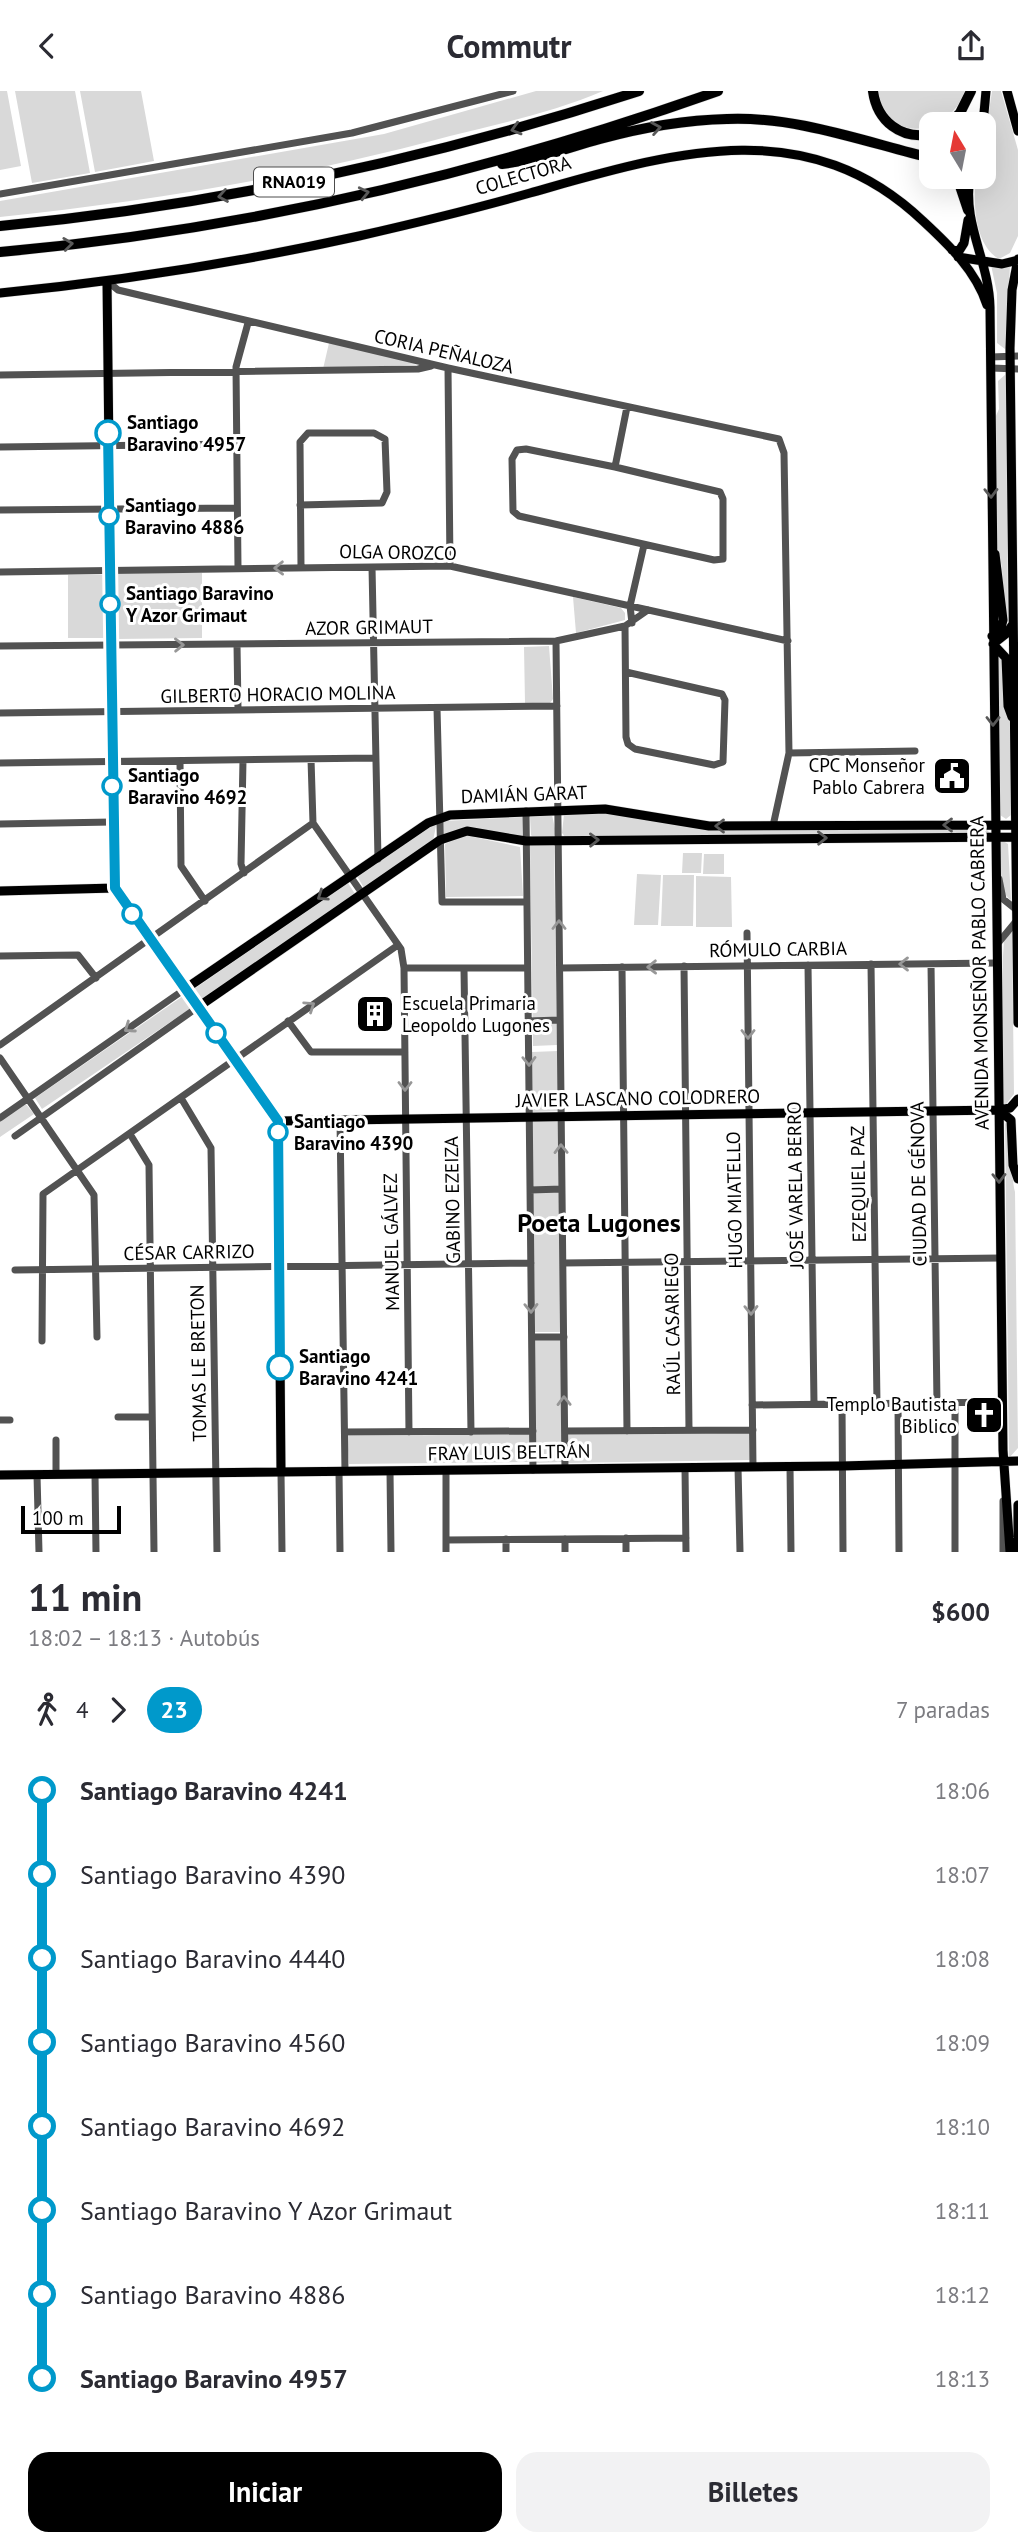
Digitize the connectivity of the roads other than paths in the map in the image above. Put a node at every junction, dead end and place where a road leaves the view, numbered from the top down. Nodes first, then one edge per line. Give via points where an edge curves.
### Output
1 (513, 91) edge
2 (622, 91) edge
3 (639, 91) edge
4 (718, 91) edge
5 (873, 91) edge
6 (971, 91) edge
7 (986, 91) edge
8 (1007, 91) edge
9 (582, 109) junction
10 (960, 112) edge
11 (984, 112) edge
12 (1018, 130) edge
13 (919, 135) edge
14 (919, 156) edge
15 (470, 168) junction
16 (961, 189) edge
17 (969, 189) edge
18 (0, 194) edge
19 (968, 213) junction
20 (0, 226) edge
21 (0, 252) edge
22 (955, 253) junction
23 (1018, 259) edge
24 (983, 260) junction
25 (107, 281) junction
26 (0, 293) edge
27 (991, 317) junction
28 (248, 323) junction
29 (991, 357) junction
30 (1015, 362) edge
31 (435, 365) junction
32 (448, 368) junction
33 (991, 368) junction
34 (236, 372) junction
35 (107, 373) junction
36 (0, 375) edge
37 (627, 407) junction
38 (237, 444) junction
39 (108, 445) junction
40 (0, 447) edge
41 (615, 467) junction
42 (300, 505) junction
43 (237, 508) junction
44 (0, 510) edge
45 (109, 510) junction
46 (644, 545) junction
47 (450, 566) junction
48 (372, 567) junction
49 (238, 568) junction
50 (300, 568) junction
51 (110, 570) junction
52 (0, 572) edge
53 (630, 606) junction
54 (648, 610) junction
55 (1013, 622) junction
56 (629, 625) junction
57 (992, 640) junction
58 (555, 641) junction
59 (788, 641) junction
60 (373, 642) junction
61 (237, 644) junction
62 (1016, 644) edge
63 (110, 645) junction
64 (0, 646) edge
65 (626, 672) junction
66 (557, 706) junction
67 (374, 708) junction
68 (437, 708) junction
69 (238, 710) junction
70 (112, 711) junction
71 (0, 713) edge
72 (1015, 723) junction
73 (915, 751) dead end
74 (789, 753) junction
75 (375, 758) junction
76 (311, 759) junction
77 (243, 760) junction
78 (112, 761) junction
79 (180, 761) junction
80 (0, 763) edge
81 (558, 810) junction
82 (526, 811) junction
83 (440, 817) junction
84 (112, 822) junction
85 (313, 823) junction
86 (0, 824) edge
87 (995, 825) junction
88 (1016, 825) junction
89 (742, 826) junction
90 (773, 826) junction
91 (995, 837) junction
92 (1016, 837) junction
93 (742, 839) junction
94 (440, 841) junction
95 (526, 841) junction
96 (559, 841) junction
97 (378, 859) junction
98 (996, 872) junction
99 (244, 873) junction
100 (350, 876) junction
101 (115, 888) junction
102 (0, 891) edge
103 (362, 894) junction
104 (205, 901) junction
105 (527, 902) junction
106 (1017, 910) edge
107 (747, 933) dead end
108 (1017, 934) edge
109 (150, 940) junction
110 (398, 945) junction
111 (997, 947) junction
112 (0, 956) edge
113 (997, 963) junction
114 (872, 964) junction
115 (931, 964) junction
116 (747, 965) junction
117 (808, 965) junction
118 (684, 966) junction
119 (622, 967) junction
120 (404, 968) junction
121 (527, 968) junction
122 (559, 968) junction
123 (464, 969) junction
124 (96, 978) junction
125 (185, 989) junction
126 (198, 1007) junction
127 (560, 1020) junction
128 (288, 1021) junction
129 (528, 1021) junction
130 (1018, 1023) edge
131 (0, 1045) edge
132 (405, 1052) junction
133 (0, 1058) edge
134 (234, 1059) junction
135 (28, 1098) junction
136 (181, 1098) junction
137 (1018, 1099) edge
138 (999, 1110) junction
139 (933, 1111) junction
140 (810, 1112) junction
141 (872, 1112) junction
142 (748, 1113) junction
143 (685, 1114) junction
144 (624, 1115) junction
145 (561, 1116) junction
146 (42, 1117) junction
147 (529, 1117) junction
148 (0, 1118) edge
149 (467, 1118) junction
150 (405, 1119) junction
151 (340, 1120) junction
152 (278, 1121) junction
153 (130, 1134) junction
154 (15, 1136) dead end
155 (77, 1169) junction
156 (1018, 1179) edge
157 (562, 1189) junction
158 (530, 1190) junction
159 (1001, 1258) junction
160 (875, 1259) junction
161 (934, 1259) junction
162 (811, 1260) junction
163 (687, 1261) junction
164 (750, 1261) junction
165 (625, 1262) junction
166 (531, 1263) junction
167 (563, 1263) junction
168 (407, 1264) junction
169 (469, 1264) junction
170 (342, 1265) junction
171 (279, 1267) junction
172 (150, 1268) junction
173 (212, 1268) junction
174 (96, 1269) junction
175 (42, 1270) junction
176 (15, 1271) dead end
177 (97, 1337) dead end
178 (532, 1337) junction
179 (564, 1337) junction
180 (42, 1341) dead end
181 (1003, 1402) junction
182 (898, 1403) junction
183 (937, 1403) junction
184 (955, 1403) junction
185 (814, 1404) junction
186 (842, 1404) junction
187 (877, 1404) junction
188 (752, 1405) junction
189 (118, 1417) dead end
190 (152, 1417) junction
191 (0, 1420) edge
192 (10, 1420) dead end
193 (689, 1430) junction
194 (753, 1430) junction
195 (533, 1431) junction
196 (565, 1431) junction
197 (627, 1431) junction
198 (345, 1432) junction
199 (409, 1432) junction
200 (471, 1432) junction
201 (56, 1440) dead end
202 (1018, 1461) edge
203 (1003, 1463) junction
204 (954, 1464) junction
205 (898, 1466) junction
206 (738, 1467) junction
207 (753, 1467) junction
208 (790, 1467) junction
209 (842, 1467) junction
210 (684, 1468) junction
211 (565, 1469) junction
212 (446, 1470) junction
213 (533, 1470) junction
214 (342, 1471) junction
215 (390, 1471) junction
216 (281, 1472) junction
217 (153, 1473) junction
218 (216, 1473) junction
219 (95, 1474) junction
220 (0, 1475) edge
221 (37, 1475) junction
222 (56, 1475) junction
223 (1005, 1479) junction
224 (1018, 1505) edge
225 (626, 1538) junction
226 (685, 1538) junction
227 (506, 1539) junction
228 (565, 1539) junction
229 (446, 1540) junction
230 (38, 1552) edge
231 (96, 1552) edge
232 (154, 1552) edge
233 (217, 1552) edge
234 (282, 1552) edge
235 (340, 1552) edge
236 (391, 1552) edge
237 (446, 1552) edge
238 (506, 1552) edge
239 (565, 1552) edge
240 (626, 1552) edge
241 (686, 1552) edge
242 (740, 1552) edge
243 (790, 1552) edge
244 (843, 1552) edge
245 (899, 1552) edge
246 (955, 1552) edge
247 (1003, 1552) edge
248 (1010, 1552) edge
249 (1018, 1552) edge

1 - 18 street via 352,133
2 - 9 highway
3 - 9 highway, RNA019
4 - 15 highway, RNA019
5 - 13 highway via 881,114 894,128
6 - 10 highway
7 - 11 main road
8 - 12 main road
9 -> 20 highway, RNA019 via 442,149 264,188
15 -> 14 highway via 523,162 618,135 734,118 803,126
21 -> 15 highway, RNA019 via 233,220
16 - 19 highway
17 - 19 main road
19 - 22 main road via 963,246
19 - 24 main road
22 - 24 main road
22 - 25 main road, COLECTORA via 891,193 846,167 800,155 722,152 632,163 327,243
22 - 27 main road, COLECTORA via 978,283
23 - 24 main road via 1002,264
23 - 30 main road, AVENIDA MONSEÑOR PABLO CABRERA via 1011,299
24 - 27 main road
25 - 26 main road, COLECTORA
25 - 28 street, CORIA PEÑALOZA via 118,290
25 - 35 main road
27 - 29 main road
28 - 31 street, CORIA PEÑALOZA
28 - 34 street
29 - 30 street
29 - 33 main road
30 - 33 street
30 - 55 main road, AVENIDA MONSEÑOR PABLO CABRERA
31 - 32 street, CORIA PEÑALOZA
31 - 34 street
32 - 37 street, CORIA PEÑALOZA
32 - 47 street
33 -> 57 main road, AVENIDA MONSEÑOR PABLO CABRERA via 992,539 1003,620
34 - 35 street
34 - 38 street
35 - 36 street
35 - 39 main road
37 - 41 street
37 - 59 street, CORIA PEÑALOZA via 779,439 784,453
38 - 39 street
38 - 43 street
39 - 40 street
39 - 45 main road
41 - 46 street via 722,495 723,559 714,561
41 - 46 street via 517,450 512,459 513,511
42 - 42 street via 303,434 374,433 385,439 387,492 382,503
42 - 50 street
43 - 45 street
43 - 49 street
44 - 45 street
45 - 51 main road
46 - 53 street
47 - 48 street, OLGA OROZCO
47 - 53 street, OLGA OROZCO
48 - 50 street, OLGA OROZCO
48 - 60 street
50 -> 49 street, OLGA OROZCO
49 - 51 street, OLGA OROZCO
51 - 52 street, OLGA OROZCO
51 - 63 main road
53 - 54 street, OLGA OROZCO
53 - 56 street
54 - 56 street, AZOR GRIMAUT
54 - 59 street, OLGA OROZCO
55 - 57 main road via 1007,633
55 - 62 main road, AVENIDA MONSEÑOR PABLO CABRERA
56 - 58 street, AZOR GRIMAUT
56 - 65 street
57 - 72 main road via 1006,658 1008,706
57 -> 87 main road, AVENIDA MONSEÑOR PABLO CABRERA
58 - 60 street, AZOR GRIMAUT
58 - 66 street
59 - 74 street
60 - 61 street, AZOR GRIMAUT
60 - 67 street
63 -> 61 street, AZOR GRIMAUT
61 - 69 street
62 - 72 main road, AVENIDA MONSEÑOR PABLO CABRERA
63 - 64 street, AZOR GRIMAUT
63 - 70 main road
65 - 65 street via 626,737 631,747 714,765 723,762 722,694
66 - 68 street, GILBERTO HORACIO MOLINA
66 - 81 street
67 - 68 street, GILBERTO HORACIO MOLINA
67 - 69 street, GILBERTO HORACIO MOLINA
67 - 75 street
68 - 83 street
69 - 70 street, GILBERTO HORACIO MOLINA
70 - 71 street, GILBERTO HORACIO MOLINA
70 - 78 main road
72 - 88 main road, AVENIDA MONSEÑOR PABLO CABRERA
73 - 74 street
74 - 90 street
75 - 76 street
75 - 97 street
76 - 77 street
76 - 85 street
77 - 79 street
77 - 99 street
78 - 79 street
78 - 80 street
78 - 84 main road
79 - 104 street via 180,866
81 - 82 main road, DAMIÁN GARAT
89 -> 81 main road, DAMIÁN GARAT via 701,825 614,810
81 - 96 street
82 - 83 main road, DAMIÁN GARAT
82 - 95 street
83 - 94 street
83 - 97 main road, DAMIÁN GARAT
84 - 86 street
84 - 101 main road
85 - 99 street
85 - 100 street
87 - 88 main road, DAMIÁN GARAT
87 -> 90 main road, DAMIÁN GARAT
87 - 91 main road, AVENIDA MONSEÑOR PABLO CABRERA
88 - 92 main road, AVENIDA MONSEÑOR PABLO CABRERA
89 - 90 main road, DAMIÁN GARAT
89 - 93 street
91 - 92 main road, DAMIÁN GARAT
93 -> 91 main road, DAMIÁN GARAT
91 - 98 main road, AVENIDA MONSEÑOR PABLO CABRERA
92 - 106 main road, AVENIDA MONSEÑOR PABLO CABRERA
96 -> 93 main road, DAMIÁN GARAT
94 - 95 main road, DAMIÁN GARAT via 467,831
94 - 103 main road, DAMIÁN GARAT
94 - 105 street via 442,901
95 - 96 main road, DAMIÁN GARAT
95 - 105 street
122 -> 96 street
97 - 100 main road, DAMIÁN GARAT
98 - 106 street via 1003,899
98 - 111 main road, AVENIDA MONSEÑOR PABLO CABRERA
99 - 104 street
100 - 103 street
100 -> 125 main road, DAMIÁN GARAT
101 - 102 main road
101 - 109 main road
103 - 110 street
103 - 126 main road, DAMIÁN GARAT
104 - 109 street
105 - 121 street
106 - 108 main road, AVENIDA MONSEÑOR PABLO CABRERA
106 - 111 street
107 - 116 street, HUGO MIATELLO
108 - 130 main road, AVENIDA MONSEÑOR PABLO CABRERA
109 - 124 street
109 - 125 main road
110 - 120 street
128 -> 110 street
111 - 113 main road, AVENIDA MONSEÑOR PABLO CABRERA
112 - 124 street via 73,954
113 - 115 street, RÓMULO CARBIA
113 - 138 main road, AVENIDA MONSEÑOR PABLO CABRERA
115 -> 114 street, RÓMULO CARBIA
114 - 117 street, RÓMULO CARBIA
114 - 141 street, EZEQUIEL PAZ
115 - 139 street, CIUDAD DE GÉNOVA
116 - 117 street, RÓMULO CARBIA
116 - 118 street, RÓMULO CARBIA
116 -> 142 street, HUGO MIATELLO
117 - 140 street, JOSÉ VARELA BERRO
118 -> 119 street, RÓMULO CARBIA
118 - 143 street, RAÚL CASARIEGO
119 - 122 street, RÓMULO CARBIA
119 - 144 street
120 - 123 street
120 - 132 street, MANUEL GÁLVEZ
121 - 123 street
121 - 129 street
122 - 127 street
123 - 149 street, GABINO EZEIZA
124 - 131 street
125 - 126 main road
125 -> 135 street, DAMIÁN GARAT
126 - 134 main road
126 - 146 street, DAMIÁN GARAT
127 - 129 street
127 - 145 street
128 - 132 street via 310,1052
128 - 134 street
129 -> 147 street
132 -> 150 street, MANUEL GÁLVEZ
133 - 135 street
134 - 136 street
134 - 152 main road
135 - 146 street
135 - 148 street, DAMIÁN GARAT
136 - 153 street
136 - 173 street, TOMAS LE BRETON via 211,1148
137 - 138 main road via 1010,1108
138 - 139 main road, JAVIER LASCANO COLODRERO
138 - 156 main road via 1011,1120
138 -> 159 main road, AVENIDA MONSEÑOR PABLO CABRERA
139 - 141 main road, JAVIER LASCANO COLODRERO
139 - 161 street, CIUDAD DE GÉNOVA
140 - 141 main road, JAVIER LASCANO COLODRERO
140 - 142 main road, JAVIER LASCANO COLODRERO
140 - 162 street, JOSÉ VARELA BERRO
141 - 160 street, EZEQUIEL PAZ
142 - 143 main road, JAVIER LASCANO COLODRERO
142 - 164 street, HUGO MIATELLO
143 - 144 main road, JAVIER LASCANO COLODRERO
143 - 163 street, RAÚL CASARIEGO
144 - 145 main road, JAVIER LASCANO COLODRERO
144 - 165 street
145 - 147 main road, JAVIER LASCANO COLODRERO
157 -> 145 street
146 - 154 street, DAMIÁN GARAT
146 - 155 street
147 - 149 main road, JAVIER LASCANO COLODRERO
147 - 158 street
149 - 150 main road, JAVIER LASCANO COLODRERO
149 - 169 street, GABINO EZEIZA
150 - 151 main road, JAVIER LASCANO COLODRERO
150 - 168 street, MANUEL GÁLVEZ
151 - 152 main road, JAVIER LASCANO COLODRERO
151 - 170 street
152 - 171 main road
153 - 155 street
153 - 172 street via 149,1165
155 - 174 street via 95,1200
155 - 175 street via 41,1197
157 - 158 street
157 - 167 street
158 - 166 street
159 - 161 street
159 - 181 main road, AVENIDA MONSEÑOR PABLO CABRERA
160 - 161 street
160 - 162 street
160 - 187 street, EZEQUIEL PAZ
161 - 183 street, CIUDAD DE GÉNOVA
162 - 164 street
162 - 185 street, JOSÉ VARELA BERRO
163 - 164 street
163 - 165 street
163 - 193 street, RAÚL CASARIEGO
164 -> 188 street, HUGO MIATELLO
165 - 167 street
165 - 197 street
166 - 169 street, CÉSAR CARRIZO
166 -> 178 street
167 - 179 street
168 - 169 street, CÉSAR CARRIZO
168 - 170 street, CÉSAR CARRIZO
168 - 199 street, MANUEL GÁLVEZ
169 - 200 street, GABINO EZEIZA
170 - 171 street, CÉSAR CARRIZO
170 - 198 street
171 - 173 street, CÉSAR CARRIZO
171 - 216 main road
172 - 173 street, CÉSAR CARRIZO
172 - 174 street, CÉSAR CARRIZO
172 - 190 street
173 - 218 street, TOMAS LE BRETON
174 - 175 street, CÉSAR CARRIZO
174 - 177 street
175 - 176 street, CÉSAR CARRIZO
175 - 180 street
178 - 179 street
178 - 195 street
196 -> 179 street
181 - 184 street
181 - 203 main road, AVENIDA MONSEÑOR PABLO CABRERA
182 - 183 street
182 - 187 street
182 - 205 street
183 - 184 street
184 - 204 street
185 - 186 street
185 - 188 street
186 - 187 street
186 - 209 street
188 - 194 street, HUGO MIATELLO
189 - 190 street
190 - 217 street
191 - 192 street
193 - 194 street, FRAY LUIS BELTRÁN
193 - 197 street, FRAY LUIS BELTRÁN
194 - 207 street, HUGO MIATELLO
195 - 200 street, FRAY LUIS BELTRÁN
195 - 213 street
196 - 197 street, FRAY LUIS BELTRÁN
196 - 211 street
198 - 199 street, FRAY LUIS BELTRÁN
198 - 214 street
199 - 200 street, FRAY LUIS BELTRÁN
201 - 222 street
202 - 203 main road, FRAY LUIS BELTRÁN
203 - 204 main road, FRAY LUIS BELTRÁN
203 - 223 main road, AVENIDA MONSEÑOR PABLO CABRERA
204 - 205 main road, FRAY LUIS BELTRÁN
204 - 246 street
205 - 209 main road, FRAY LUIS BELTRÁN
205 - 245 street
206 - 207 main road, FRAY LUIS BELTRÁN
206 - 210 main road, FRAY LUIS BELTRÁN
206 - 242 street
207 - 208 main road, FRAY LUIS BELTRÁN
208 - 209 main road, FRAY LUIS BELTRÁN
208 - 243 street
209 - 244 street
210 - 211 main road, FRAY LUIS BELTRÁN
210 - 226 street
211 - 213 main road, FRAY LUIS BELTRÁN
212 - 213 main road, FRAY LUIS BELTRÁN
212 - 215 main road, FRAY LUIS BELTRÁN
212 - 229 street
214 - 215 main road, FRAY LUIS BELTRÁN
214 - 216 main road, FRAY LUIS BELTRÁN
214 - 235 street
215 - 236 street
216 - 218 main road, FRAY LUIS BELTRÁN
216 - 234 street
217 - 218 main road, FRAY LUIS BELTRÁN
217 - 219 main road, FRAY LUIS BELTRÁN
217 - 232 street
218 - 233 street, TOMAS LE BRETON
219 - 222 main road, FRAY LUIS BELTRÁN
219 - 231 street
220 - 221 main road, FRAY LUIS BELTRÁN
221 - 222 main road, FRAY LUIS BELTRÁN
221 - 230 street
223 - 247 street, AVENIDA MONSEÑOR PABLO CABRERA
223 - 248 main road, AVENIDA MONSEÑOR PABLO CABRERA
224 - 249 main road
225 - 226 street
225 - 228 street
225 - 240 street
226 - 241 street
227 - 228 street
227 - 229 street
227 - 238 street
228 - 239 street
229 - 237 street

